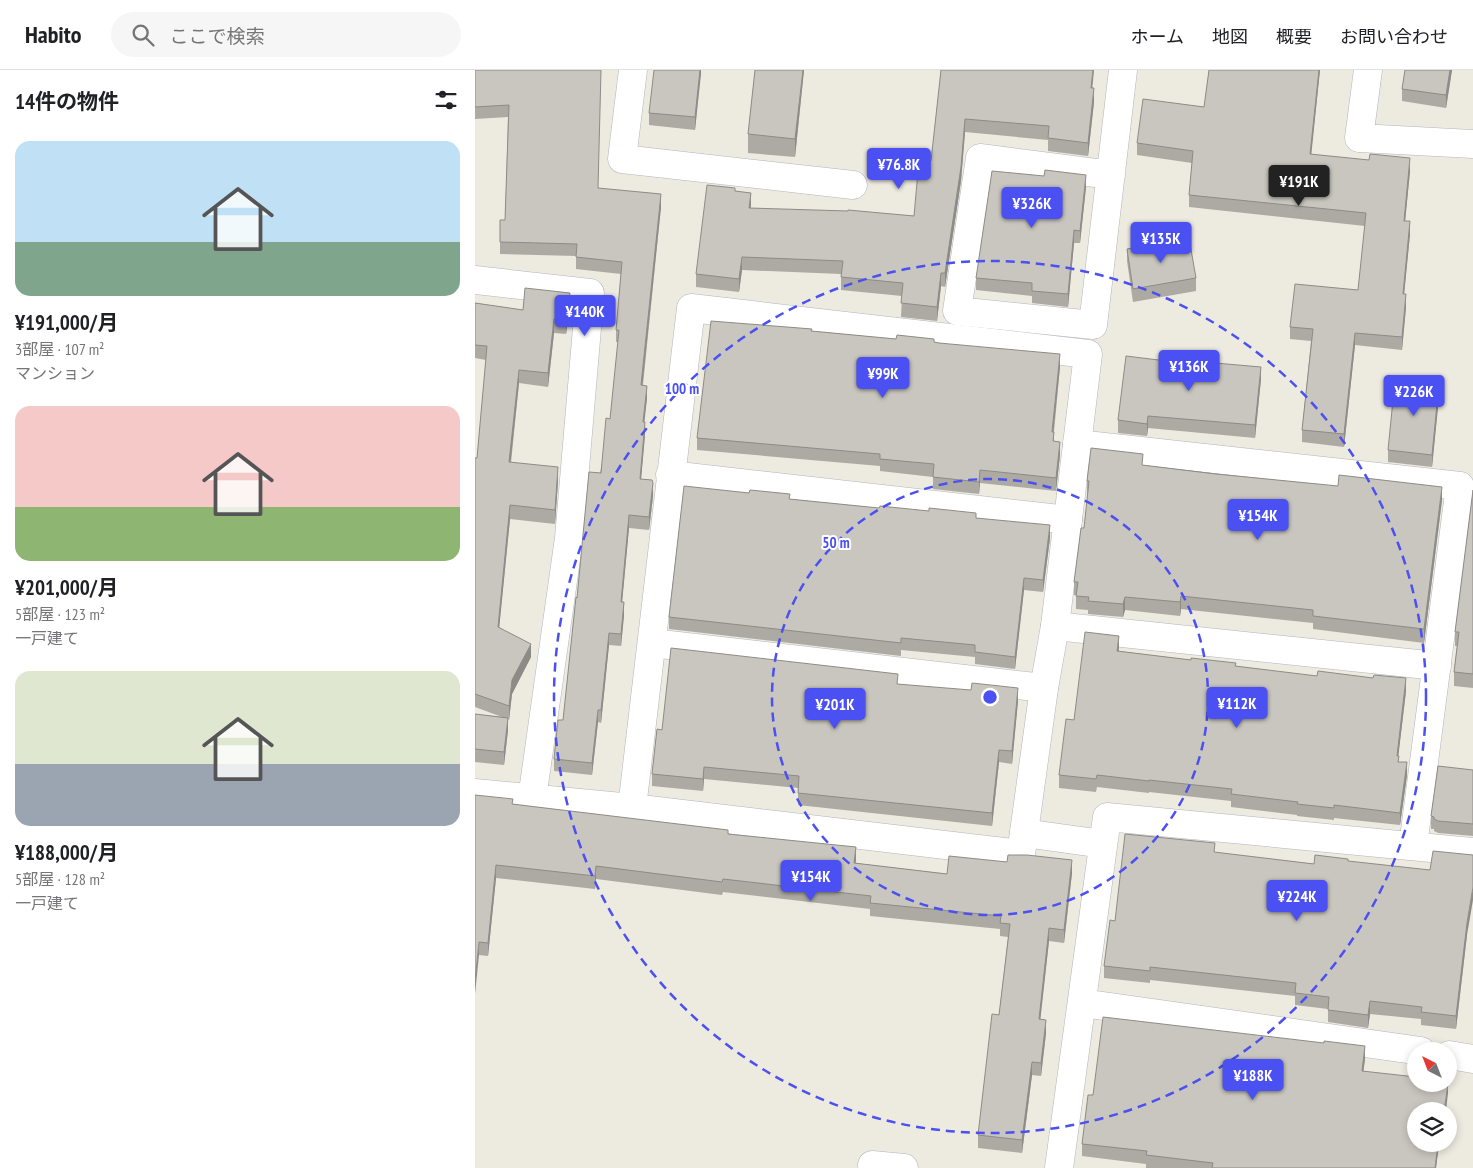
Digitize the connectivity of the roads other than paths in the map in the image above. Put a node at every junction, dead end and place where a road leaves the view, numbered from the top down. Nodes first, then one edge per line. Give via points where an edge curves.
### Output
1 (633, 70) edge
2 (1123, 70) edge
3 (1368, 70) edge
4 (1473, 144) edge
5 (1111, 174) junction
6 (853, 185) dead end
7 (475, 280) edge
8 (1077, 444) junction
9 (671, 475) junction
10 (1068, 520) junction
11 (1055, 626) junction
12 (652, 643) junction
13 (1437, 666) junction
14 (1043, 688) junction
15 (475, 793) edge
16 (532, 799) junction
17 (632, 808) junction
18 (1023, 833) junction
19 (1103, 844) junction
20 (1413, 846) junction
21 (1473, 852) edge
22 (1082, 1003) junction
23 (1407, 1049) edge
24 (1457, 1056) edge
25 (1473, 1059) edge
26 (872, 1165) dead end
27 (904, 1168) edge
28 (1059, 1168) edge

1 - 6 street via 622,159
2 - 5 street
3 - 4 street via 1359,138
5 - 5 street via 979,158 957,311 1093,325
7 - 16 street via 590,293 569,538
8 - 9 street via 1088,354 691,308
8 - 10 street
8 - 13 street via 1460,486
9 - 10 street
9 - 12 street
10 - 11 street
11 - 13 street
11 - 14 street
12 - 14 street
12 - 17 street
13 - 20 street
14 - 18 street
15 - 16 street
16 - 17 street
17 - 18 street via 1021,854
18 - 19 street
19 - 20 street via 1107,817
19 - 22 street
20 - 21 street
22 - 23 street
22 - 28 street
24 - 25 street
26 - 27 street

